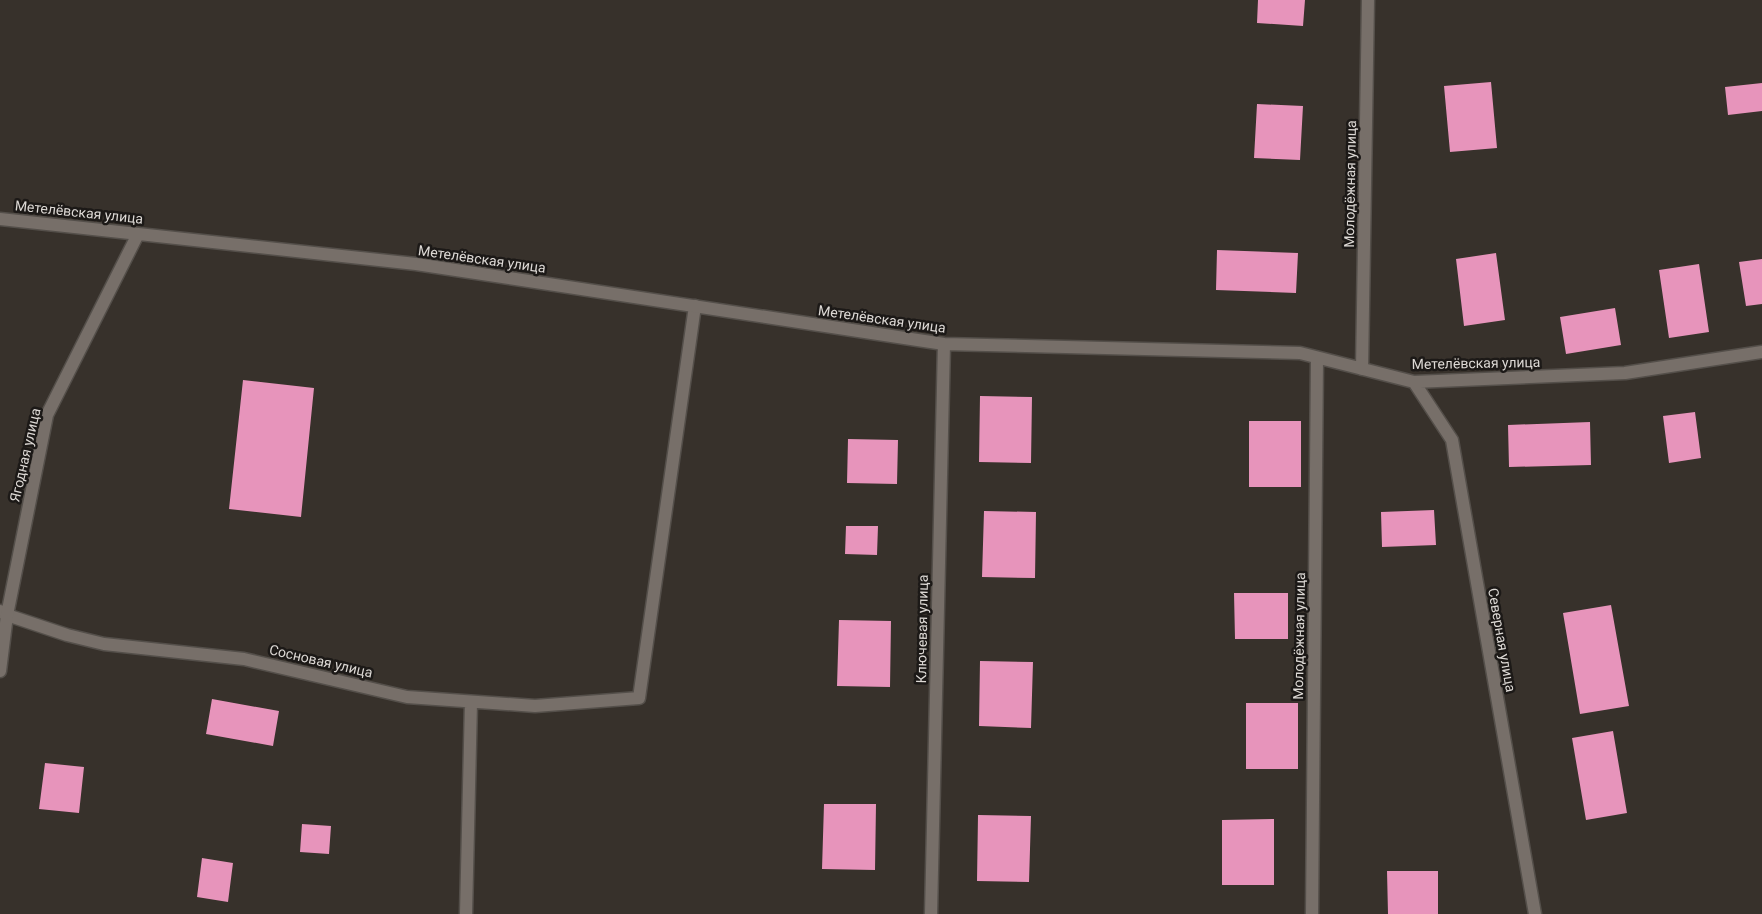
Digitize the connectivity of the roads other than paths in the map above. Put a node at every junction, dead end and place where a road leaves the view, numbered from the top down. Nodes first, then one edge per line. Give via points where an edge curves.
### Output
1 (1368, 0) edge
2 (0, 219) edge
3 (138, 234) junction
4 (695, 306) junction
5 (944, 344) junction
6 (1762, 352) edge
7 (1317, 358) junction
8 (1362, 369) junction
9 (1414, 382) junction
10 (3, 612) edge
11 (0, 671) edge
12 (471, 702) junction
13 (466, 914) edge
14 (931, 914) edge
15 (1312, 914) edge
16 (1535, 914) edge

1 - 8 street, Молодёжная улица
2 - 3 street, Метелёвская улица
3 - 4 street, Метелёвская улица via 416,264
3 - 10 street, Ягодная улица via 47,415
4 - 5 street, Метелёвская улица
4 - 12 street, Сосновая улица via 639,698 535,706
5 - 7 street, Метелёвская улица via 1300,353
5 - 14 street, Ключевая улица
6 - 9 street, Метелёвская улица via 1625,374
7 - 8 street, Метелёвская улица
7 - 15 street, Молодёжная улица
8 - 9 street, Метелёвская улица
9 - 16 street, Северная улица via 1452,440
10 - 11 street, Ягодная улица
10 - 12 street, Сосновая улица via 67,635 104,644 244,658 407,697
12 - 13 street

